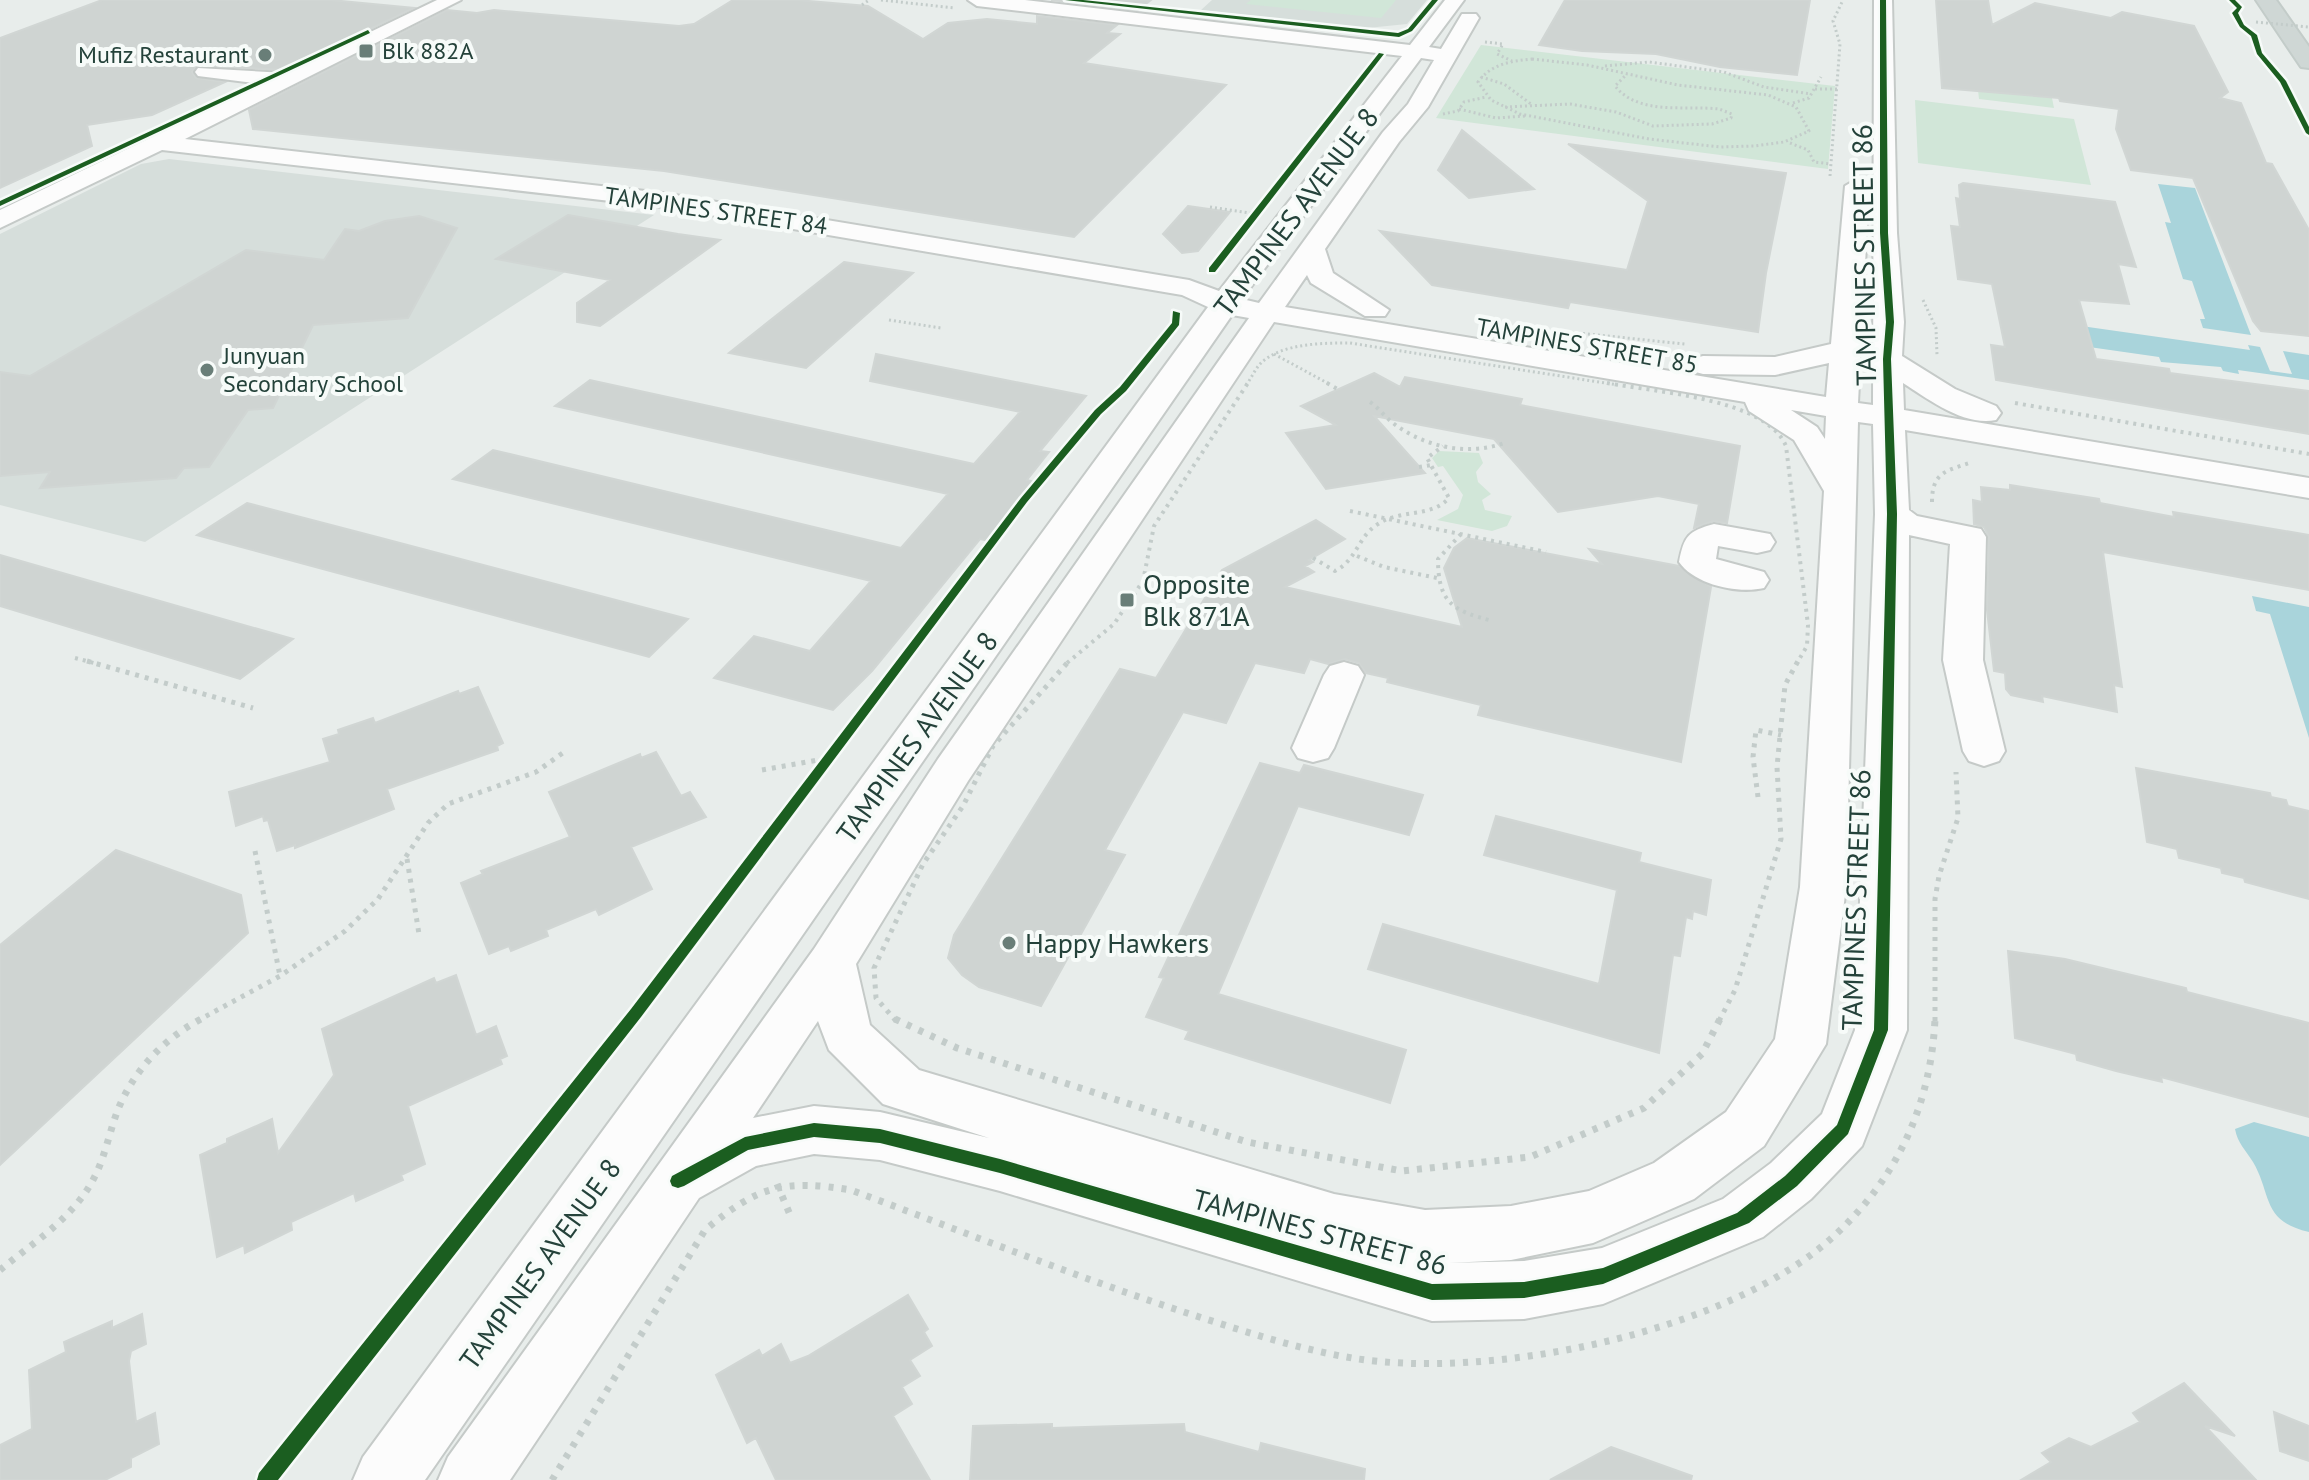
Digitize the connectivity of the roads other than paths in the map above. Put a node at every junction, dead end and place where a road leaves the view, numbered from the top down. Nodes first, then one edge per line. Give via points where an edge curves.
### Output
1 (452, 0) edge
2 (977, 0) edge
3 (1026, 0) edge
4 (1455, 0) edge
5 (1482, 0) edge
6 (2266, 0) edge
7 (1869, 5) edge
8 (1418, 48) junction
9 (1449, 51) junction
10 (2309, 62) edge
11 (205, 72) dead end
12 (279, 79) junction
13 (1848, 86) road end
14 (159, 143) junction
15 (0, 220) edge
16 (1312, 249) junction
17 (1240, 297) junction
18 (1376, 320) junction
19 (1845, 350) junction
20 (1237, 357) junction
21 (1887, 359) junction
22 (1706, 367) junction
23 (1842, 400) junction
24 (1890, 408) junction
25 (1998, 408) junction
26 (2010, 440) junction
27 (2309, 471) edge
28 (1891, 472) junction
29 (2309, 488) edge
30 (1841, 491) junction
31 (1890, 539) junction
32 (1757, 542) dead end
33 (1969, 567) junction
34 (1751, 580) dead end
35 (1344, 675) dead end
36 (1313, 748) dead end
37 (1970, 755) road end
38 (831, 963) junction
39 (1010, 1145) junction
40 (678, 1181) junction
41 (386, 1480) edge
42 (471, 1480) edge

1 - 12 street
2 - 8 street
3 - 8 street
4 - 8 street, TAMPINES AVENUE 8
5 - 9 street, TAMPINES AVENUE 8
6 - 10 main road
7 - 21 street, TAMPINES STREET 86 via 1890,322
8 - 9 street
8 - 17 street, TAMPINES AVENUE 8
9 - 16 street, TAMPINES AVENUE 8 via 1417,107
11 - 12 street
12 - 14 street
13 - 19 street, TAMPINES STREET 86 via 1855,247
14 - 15 street
14 - 17 street, TAMPINES STREET 84 via 663,200
16 - 17 street, TAMPINES AVENUE 8
16 - 18 street via 1321,277
17 - 18 street, TAMPINES STREET 85
17 - 20 street, TAMPINES AVENUE 8
17 - 41 street, TAMPINES AVENUE 8
18 - 20 street via 1302,331
18 - 22 street, TAMPINES STREET 85
19 - 22 street via 1775,366
19 - 23 street, TAMPINES STREET 86
20 - 38 street, TAMPINES AVENUE 8 via 953,770
21 - 24 street, TAMPINES STREET 86
21 - 25 street, TAMPINES STREET 85 via 1944,396
22 - 23 street, TAMPINES STREET 85
22 - 30 street via 1798,427
23 - 24 street, TAMPINES STREET 85
23 - 30 street, TAMPINES STREET 86
24 - 25 street, TAMPINES STREET 85
24 - 26 street, TAMPINES STREET 85
24 - 28 street, TAMPINES STREET 86
25 - 27 street, TAMPINES STREET 85
26 - 28 street, TAMPINES STREET 85 via 1937,447 1910,456
26 - 29 street, TAMPINES STREET 85
28 - 31 street, TAMPINES STREET 86
30 - 39 street, TAMPINES STREET 86 via 1823,887 1800,1044 1745,1129 1674,1181 1593,1217 1511,1233 1425,1237 1334,1221
31 - 33 street via 1906,558
31 - 33 street via 1906,524 1968,537
31 - 39 street, TAMPINES STREET 86 via 1881,1030 1843,1129 1791,1181 1743,1218 1603,1276 1524,1290 1432,1292
32 - 34 street via 1714,535 1701,539 1697,562 1707,571
33 - 37 street via 1963,660
35 - 36 street
38 - 39 street, TAMPINES STREET 86 via 847,1035 902,1088
38 - 40 street, TAMPINES AVENUE 8
39 - 40 street, TAMPINES STREET 86 via 814,1130 745,1144
40 - 42 street, TAMPINES AVENUE 8

